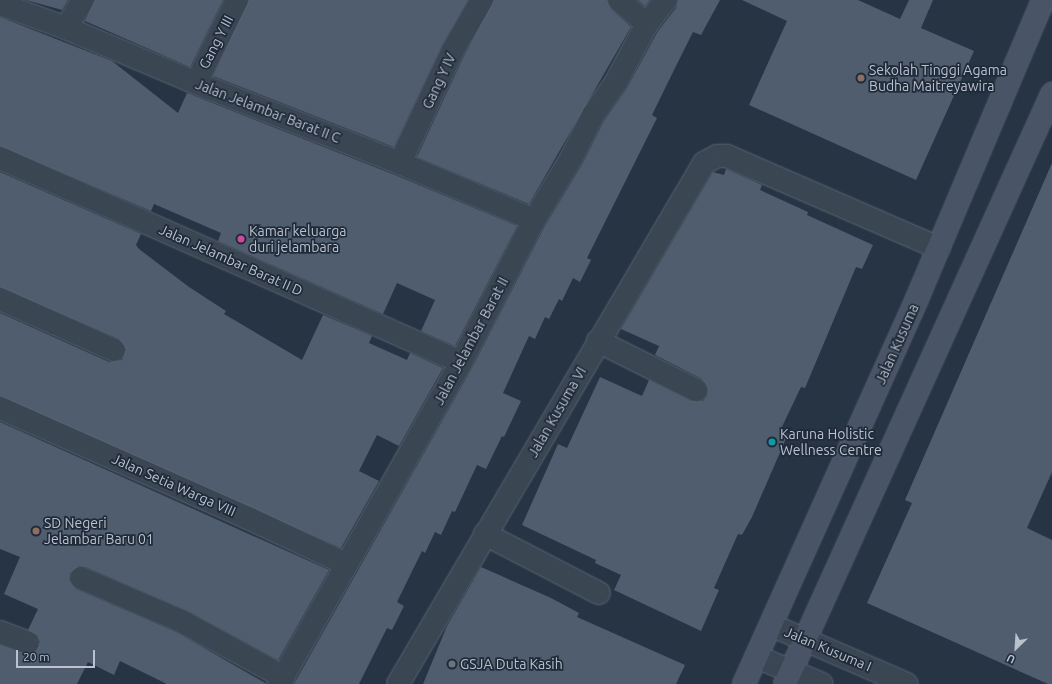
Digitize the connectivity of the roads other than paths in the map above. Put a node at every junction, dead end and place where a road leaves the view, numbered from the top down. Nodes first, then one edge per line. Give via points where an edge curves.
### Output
1 (82, 0) edge
2 (237, 0) edge
3 (482, 0) edge
4 (618, 0) edge
5 (666, 0) edge
6 (1043, 0) edge
7 (0, 4) edge
8 (647, 24) junction
9 (66, 28) junction
10 (196, 83) junction
11 (1052, 94) edge
12 (0, 158) edge
13 (400, 163) junction
14 (534, 220) junction
15 (939, 248) junction
16 (0, 299) edge
17 (598, 341) junction
18 (114, 350) dead end
19 (462, 362) junction
20 (696, 390) dead end
21 (0, 408) edge
22 (485, 534) junction
23 (346, 564) junction
24 (81, 578) dead end
25 (599, 593) dead end
26 (771, 625) junction
27 (0, 632) edge
28 (806, 640) junction
29 (28, 643) dead end
30 (757, 656) junction
31 (788, 678) edge
32 (281, 681) edge
33 (398, 684) edge
34 (744, 684) edge
35 (822, 684) edge
36 (908, 684) edge

1 - 9 street
2 - 10 street, Gang Y III
3 - 13 street, Gang Y IV via 453,50
4 - 8 street
5 - 8 street, Jalan Jelambar Barat II
6 - 15 street, Jalan Kusuma
7 - 9 street, Jalan Jelambar Barat II C
8 - 14 street, Jalan Jelambar Barat II
9 - 10 street, Jalan Jelambar Barat II C
10 - 13 street, Jalan Jelambar Barat II C
11 - 28 street
12 - 19 street, Jalan Jelambar Barat II D
13 - 14 street, Jalan Jelambar Barat II C
14 - 19 street, Jalan Jelambar Barat II
15 - 17 street, Jalan Kusuma VI via 727,156 717,156 704,163 698,171
15 - 26 street, Jalan Kusuma
16 - 18 street
17 - 20 street
17 - 22 street, Jalan Kusuma VI
19 - 23 street, Jalan Jelambar Barat II
21 - 23 street, Jalan Setia Warga VIII
22 - 25 street
22 - 33 street, Jalan Kusuma VI
23 - 32 street, Jalan Jelambar Barat II
24 - 32 street via 183,622
26 - 28 street, Jalan Kusuma I
26 - 30 street, Jalan Kusuma
27 - 29 street
28 - 31 street
28 - 36 street, Jalan Kusuma I
30 - 31 street
30 - 34 street, Jalan Kusuma
31 - 35 street

